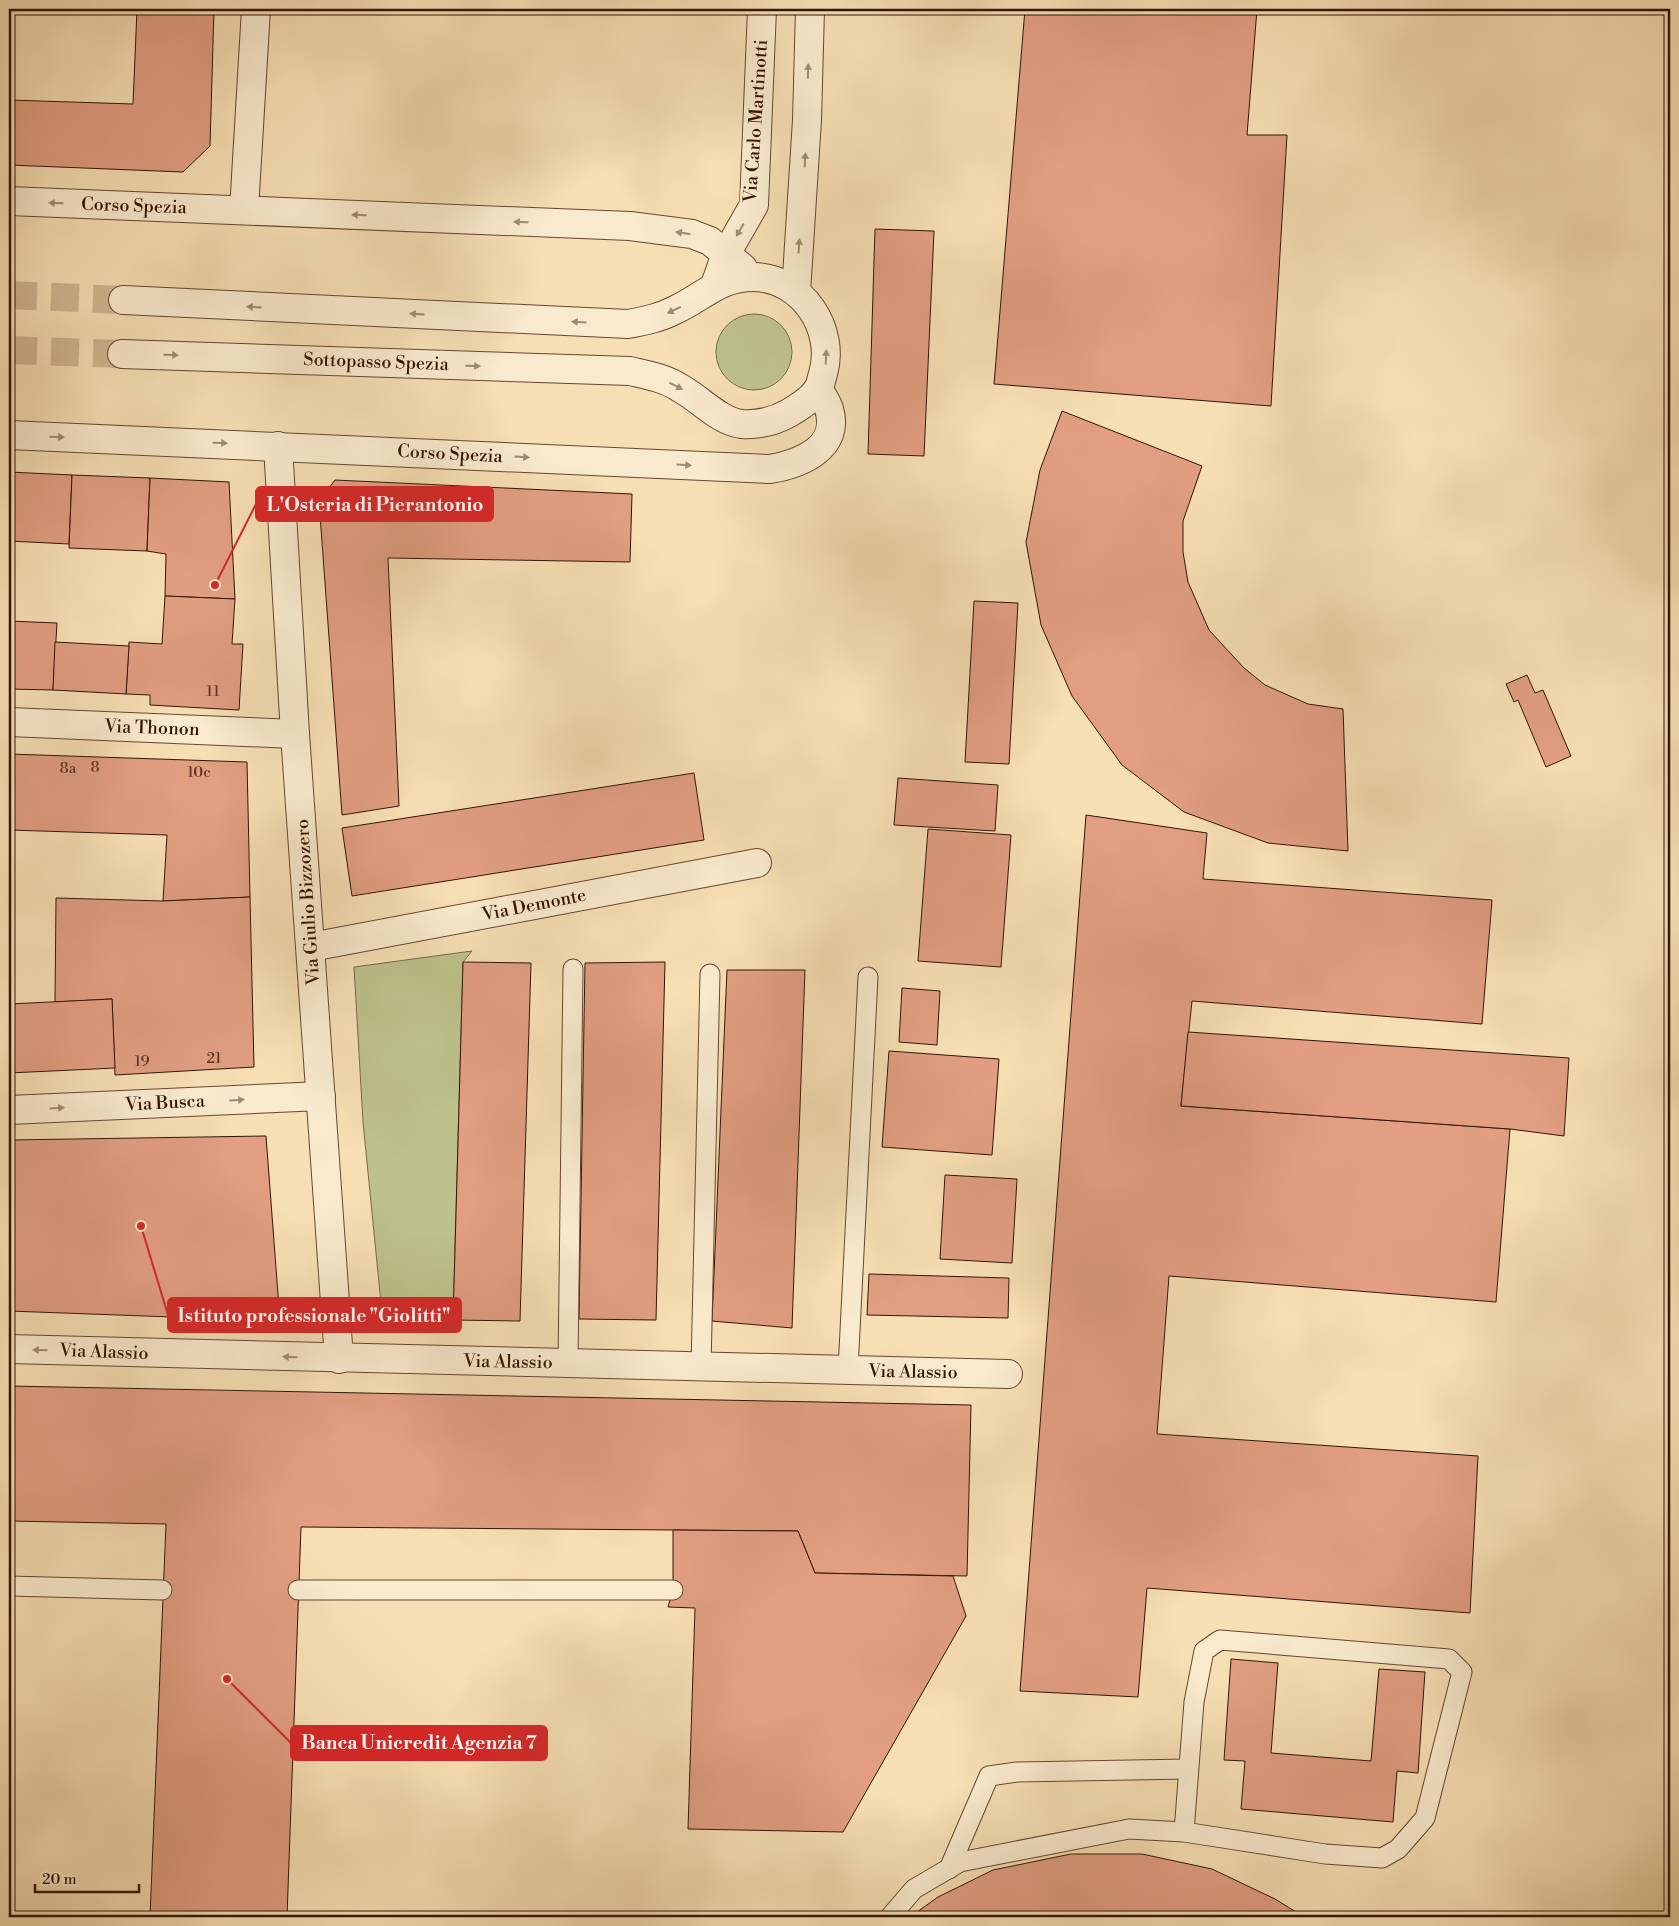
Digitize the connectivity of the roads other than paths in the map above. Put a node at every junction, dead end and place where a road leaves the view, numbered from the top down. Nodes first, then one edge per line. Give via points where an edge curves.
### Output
1 (256, 9) edge
2 (762, 9) edge
3 (810, 9) edge
4 (9, 201) edge
5 (244, 210) junction
6 (726, 254) junction
7 (754, 277) junction
8 (715, 285) junction
9 (796, 292) junction
10 (123, 300) tunnel mouth
11 (122, 354) tunnel mouth
12 (630, 371) joint
13 (818, 389) junction
14 (9, 435) edge
15 (278, 446) junction
16 (9, 722) edge
17 (295, 734) junction
18 (757, 862) dead end
19 (312, 947) junction
20 (573, 969) dead end
21 (710, 974) dead end
22 (868, 977) dead end
23 (321, 1096) junction
24 (9, 1110) edge
25 (9, 1349) edge
26 (339, 1359) junction
27 (568, 1364) junction
28 (701, 1367) junction
29 (848, 1370) junction
30 (1008, 1374) dead end
31 (9, 1586) edge
32 (162, 1590) dead end
33 (298, 1590) dead end
34 (673, 1590) dead end
35 (1188, 1769) junction
36 (1184, 1832) junction
37 (949, 1869) junction
38 (890, 1917) edge

1 - 5 street
2 -> 6 street, Via Carlo Martinotti via 754,205
9 -> 3 street
5 -> 4 street, Corso Spezia
6 -> 5 street, Corso Spezia via 710,241 692,234 630,226
6 - 7 street, Corso Spezia
6 - 8 street, Via Carlo Martinotti
7 - 8 street, Corso Spezia
7 - 9 street, Corso Spezia via 775,281
8 -> 10 street, Corso Spezia via 676,310 652,320 628,324
13 -> 9 street, Corso Spezia via 826,365 826,345 821,326 810,306
11 -> 12 street, Sottopasso Spezia
12 -> 13 street, Corso Spezia via 658,377 678,386 723,417 740,424 780,419 802,406
15 -> 13 street, Corso Spezia via 770,469 800,462 826,442 831,427 829,410
14 -> 15 street, Corso Spezia
15 - 17 street, Via Giulio Bizzozero
16 - 17 street, Via Thonon
17 - 19 street, Via Giulio Bizzozero
18 - 19 street, Via Demonte
19 - 23 street, Via Giulio Bizzozero
20 - 27 lane
21 - 28 lane
22 - 29 lane
24 -> 23 street, Via Busca
23 - 26 street, Via Giulio Bizzozero
26 -> 25 street, Via Alassio
26 - 27 street, Via Alassio
27 - 28 street, Via Alassio
28 - 29 street, Via Alassio
29 - 30 street, Via Alassio
31 - 32 lane
33 - 34 lane
35 - 36 lane
35 - 36 lane via 1194,1702 1204,1651 1220,1640 1449,1659 1462,1672 1425,1818 1398,1849 1382,1858 1325,1854
35 - 37 lane via 1017,1772 989,1776
36 - 37 lane via 1129,1829 960,1862
37 - 38 lane via 914,1889

